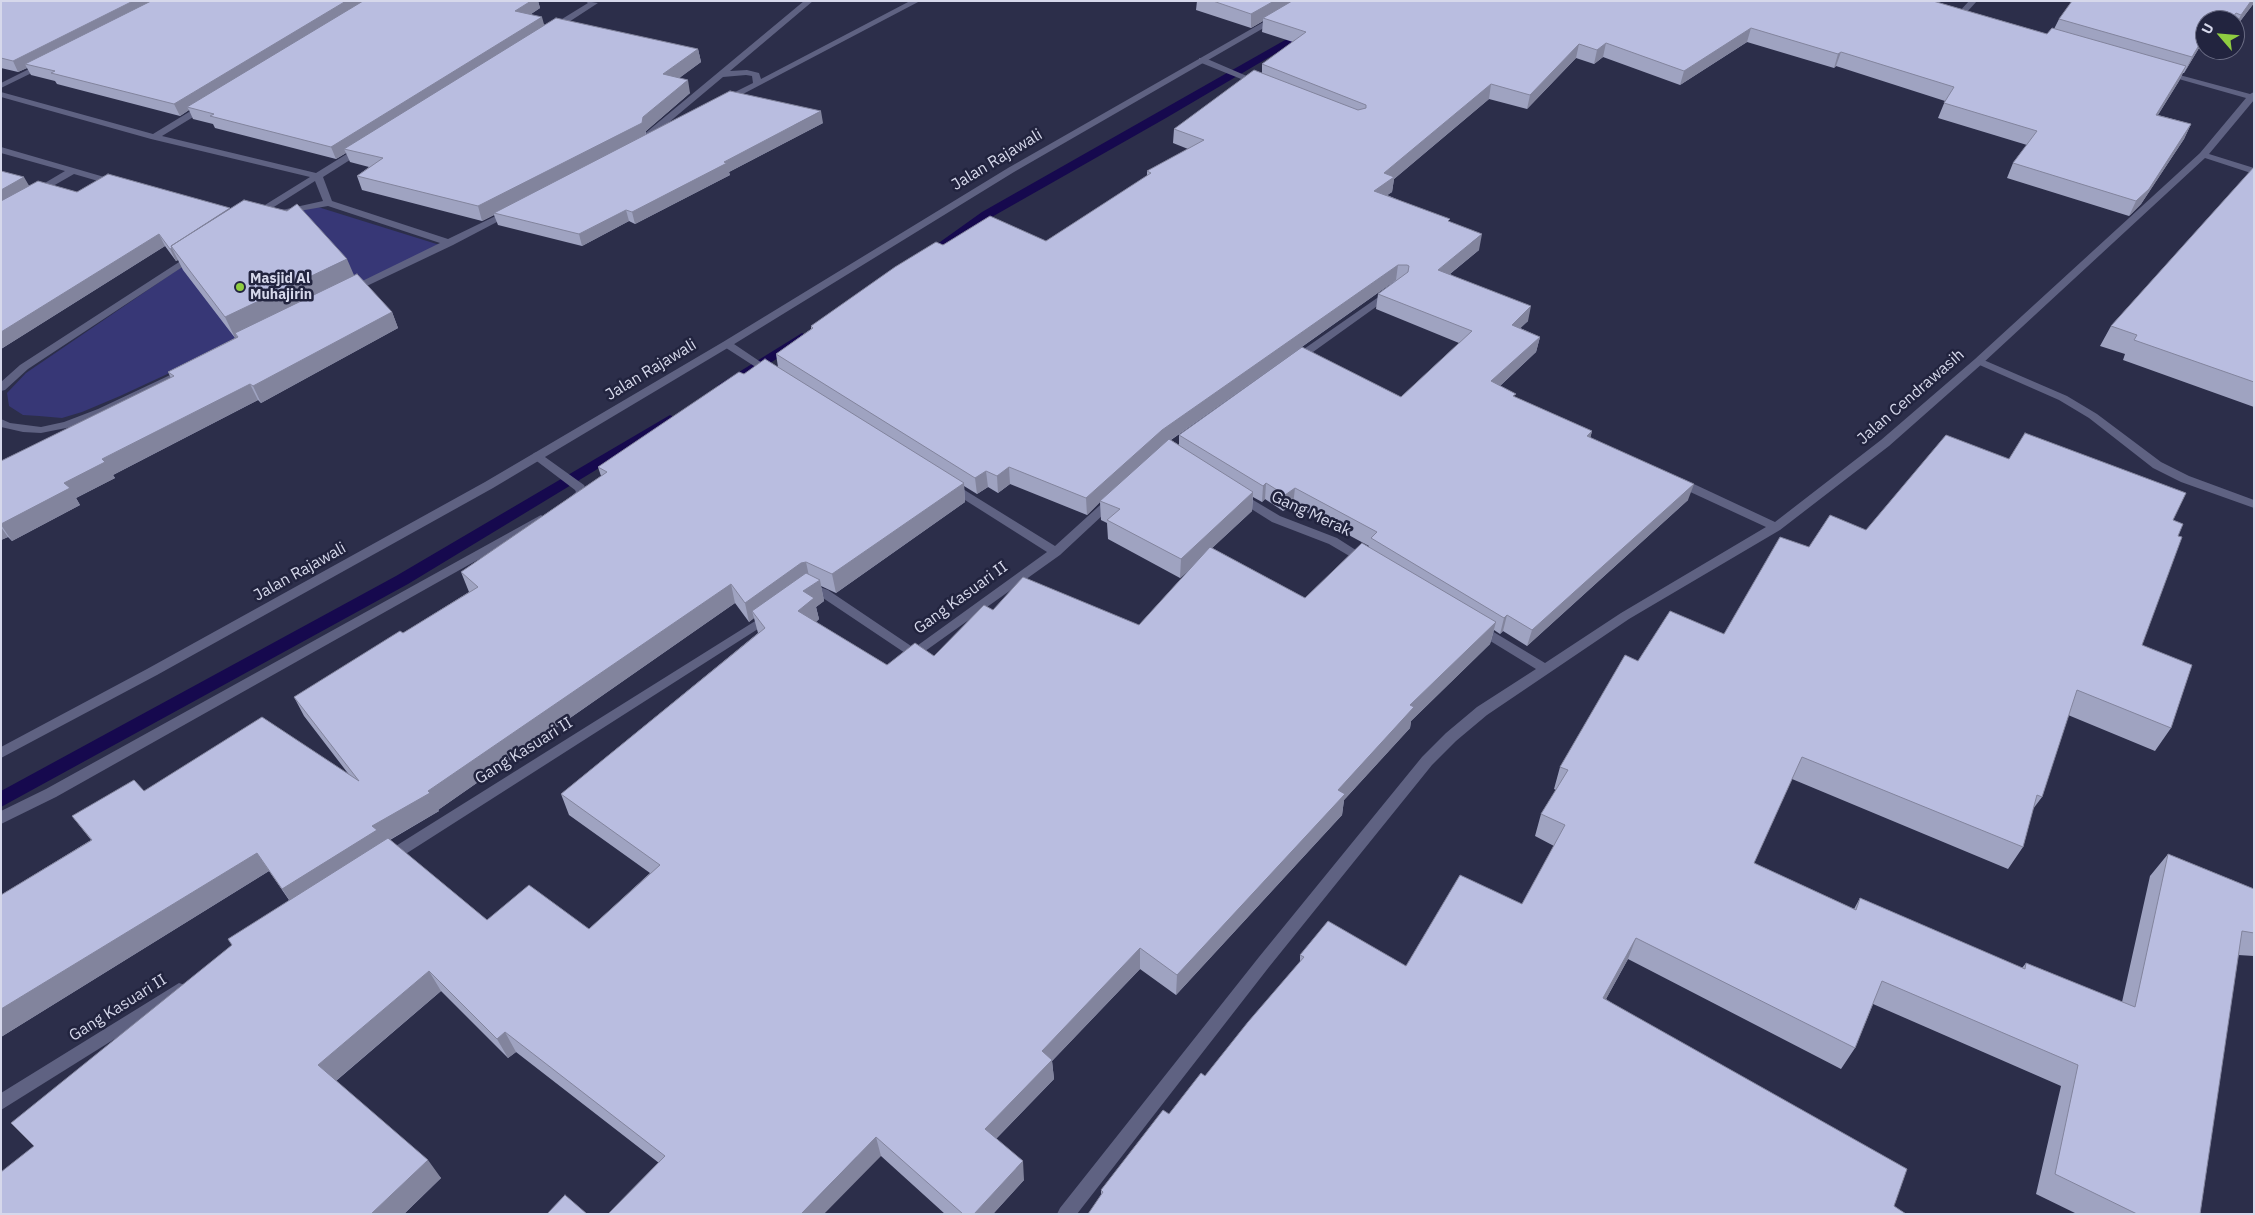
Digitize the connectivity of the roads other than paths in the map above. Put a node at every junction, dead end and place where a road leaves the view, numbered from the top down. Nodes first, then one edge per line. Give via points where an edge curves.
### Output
1 (809, 1) edge
2 (916, 1) edge
3 (1974, 1) edge
4 (593, 2) edge
5 (1284, 15) edge
6 (1987, 21) edge
7 (544, 34) edge
8 (55, 59) edge
9 (1202, 60) junction
10 (2156, 70) edge
11 (719, 75) junction
12 (757, 83) junction
13 (1, 86) edge
14 (1268, 86) edge
15 (1, 94) edge
16 (2252, 95) edge
17 (212, 102) edge
18 (718, 104) edge
19 (675, 126) edge
20 (154, 137) junction
21 (368, 144) edge
22 (1, 150) edge
23 (2203, 155) junction
24 (2254, 171) edge
25 (72, 172) junction
26 (318, 176) junction
27 (128, 186) edge
28 (25, 199) edge
29 (328, 204) junction
30 (520, 208) edge
31 (450, 243) junction
32 (200, 252) edge
33 (1401, 284) edge
34 (345, 294) edge
35 (727, 344) junction
36 (1979, 361) junction
37 (192, 368) edge
38 (1282, 369) edge
39 (783, 379) edge
40 (1, 388) edge
41 (3, 426) edge
42 (538, 456) junction
43 (1662, 474) edge
44 (940, 479) edge
45 (1226, 487) edge
46 (1119, 495) edge
47 (2254, 504) edge
48 (1776, 527) junction
49 (1056, 552) junction
50 (1376, 566) edge
51 (793, 599) edge
52 (777, 610) edge
53 (1468, 622) edge
54 (1544, 668) junction
55 (1, 753) edge
56 (1, 818) edge
57 (373, 867) edge
58 (187, 985) edge
59 (1, 1102) edge
60 (1066, 1214) edge

1 - 11 street
2 - 12 street
3 - 6 street via 1958,12
4 - 7 street
5 - 9 street, Jalan Rajawali
8 - 13 street
9 - 14 street
9 - 35 street, Jalan Rajawali via 1003,175
10 - 16 street
11 - 12 street via 747,72 756,75
11 - 19 street via 636,147
12 - 18 street
15 - 20 street
16 - 23 street, Jalan Cendrawasih
17 - 20 street
20 - 26 street
21 - 26 street
22 - 25 street
23 - 24 street
23 - 36 street, Jalan Cendrawasih
25 - 27 street
25 - 28 street
26 - 29 street
26 - 29 street via 250,218
29 - 31 street
30 - 31 street
31 - 34 street
32 - 40 street via 24,367
33 - 38 street
35 - 39 street
35 - 42 street, Jalan Rajawali
36 - 47 street via 2063,398 2093,416 2157,465 2185,479
36 - 48 street, Jalan Cendrawasih via 1885,443
37 - 41 street via 67,425 41,430
42 - 55 street, Jalan Rajawali
42 - 56 street via 582,493 52,793
43 - 48 street
44 - 49 street
45 - 50 street, Gang Merak via 1276,519 1334,541
46 - 49 street
48 - 54 street, Jalan Cendrawasih
49 - 51 street, Gang Kasuari II via 914,654 824,593 809,587
52 - 57 street, Gang Kasuari II
53 - 54 street
54 - 60 street, Jalan Cendrawasih via 1482,711 1427,761
58 - 59 street, Gang Kasuari II

